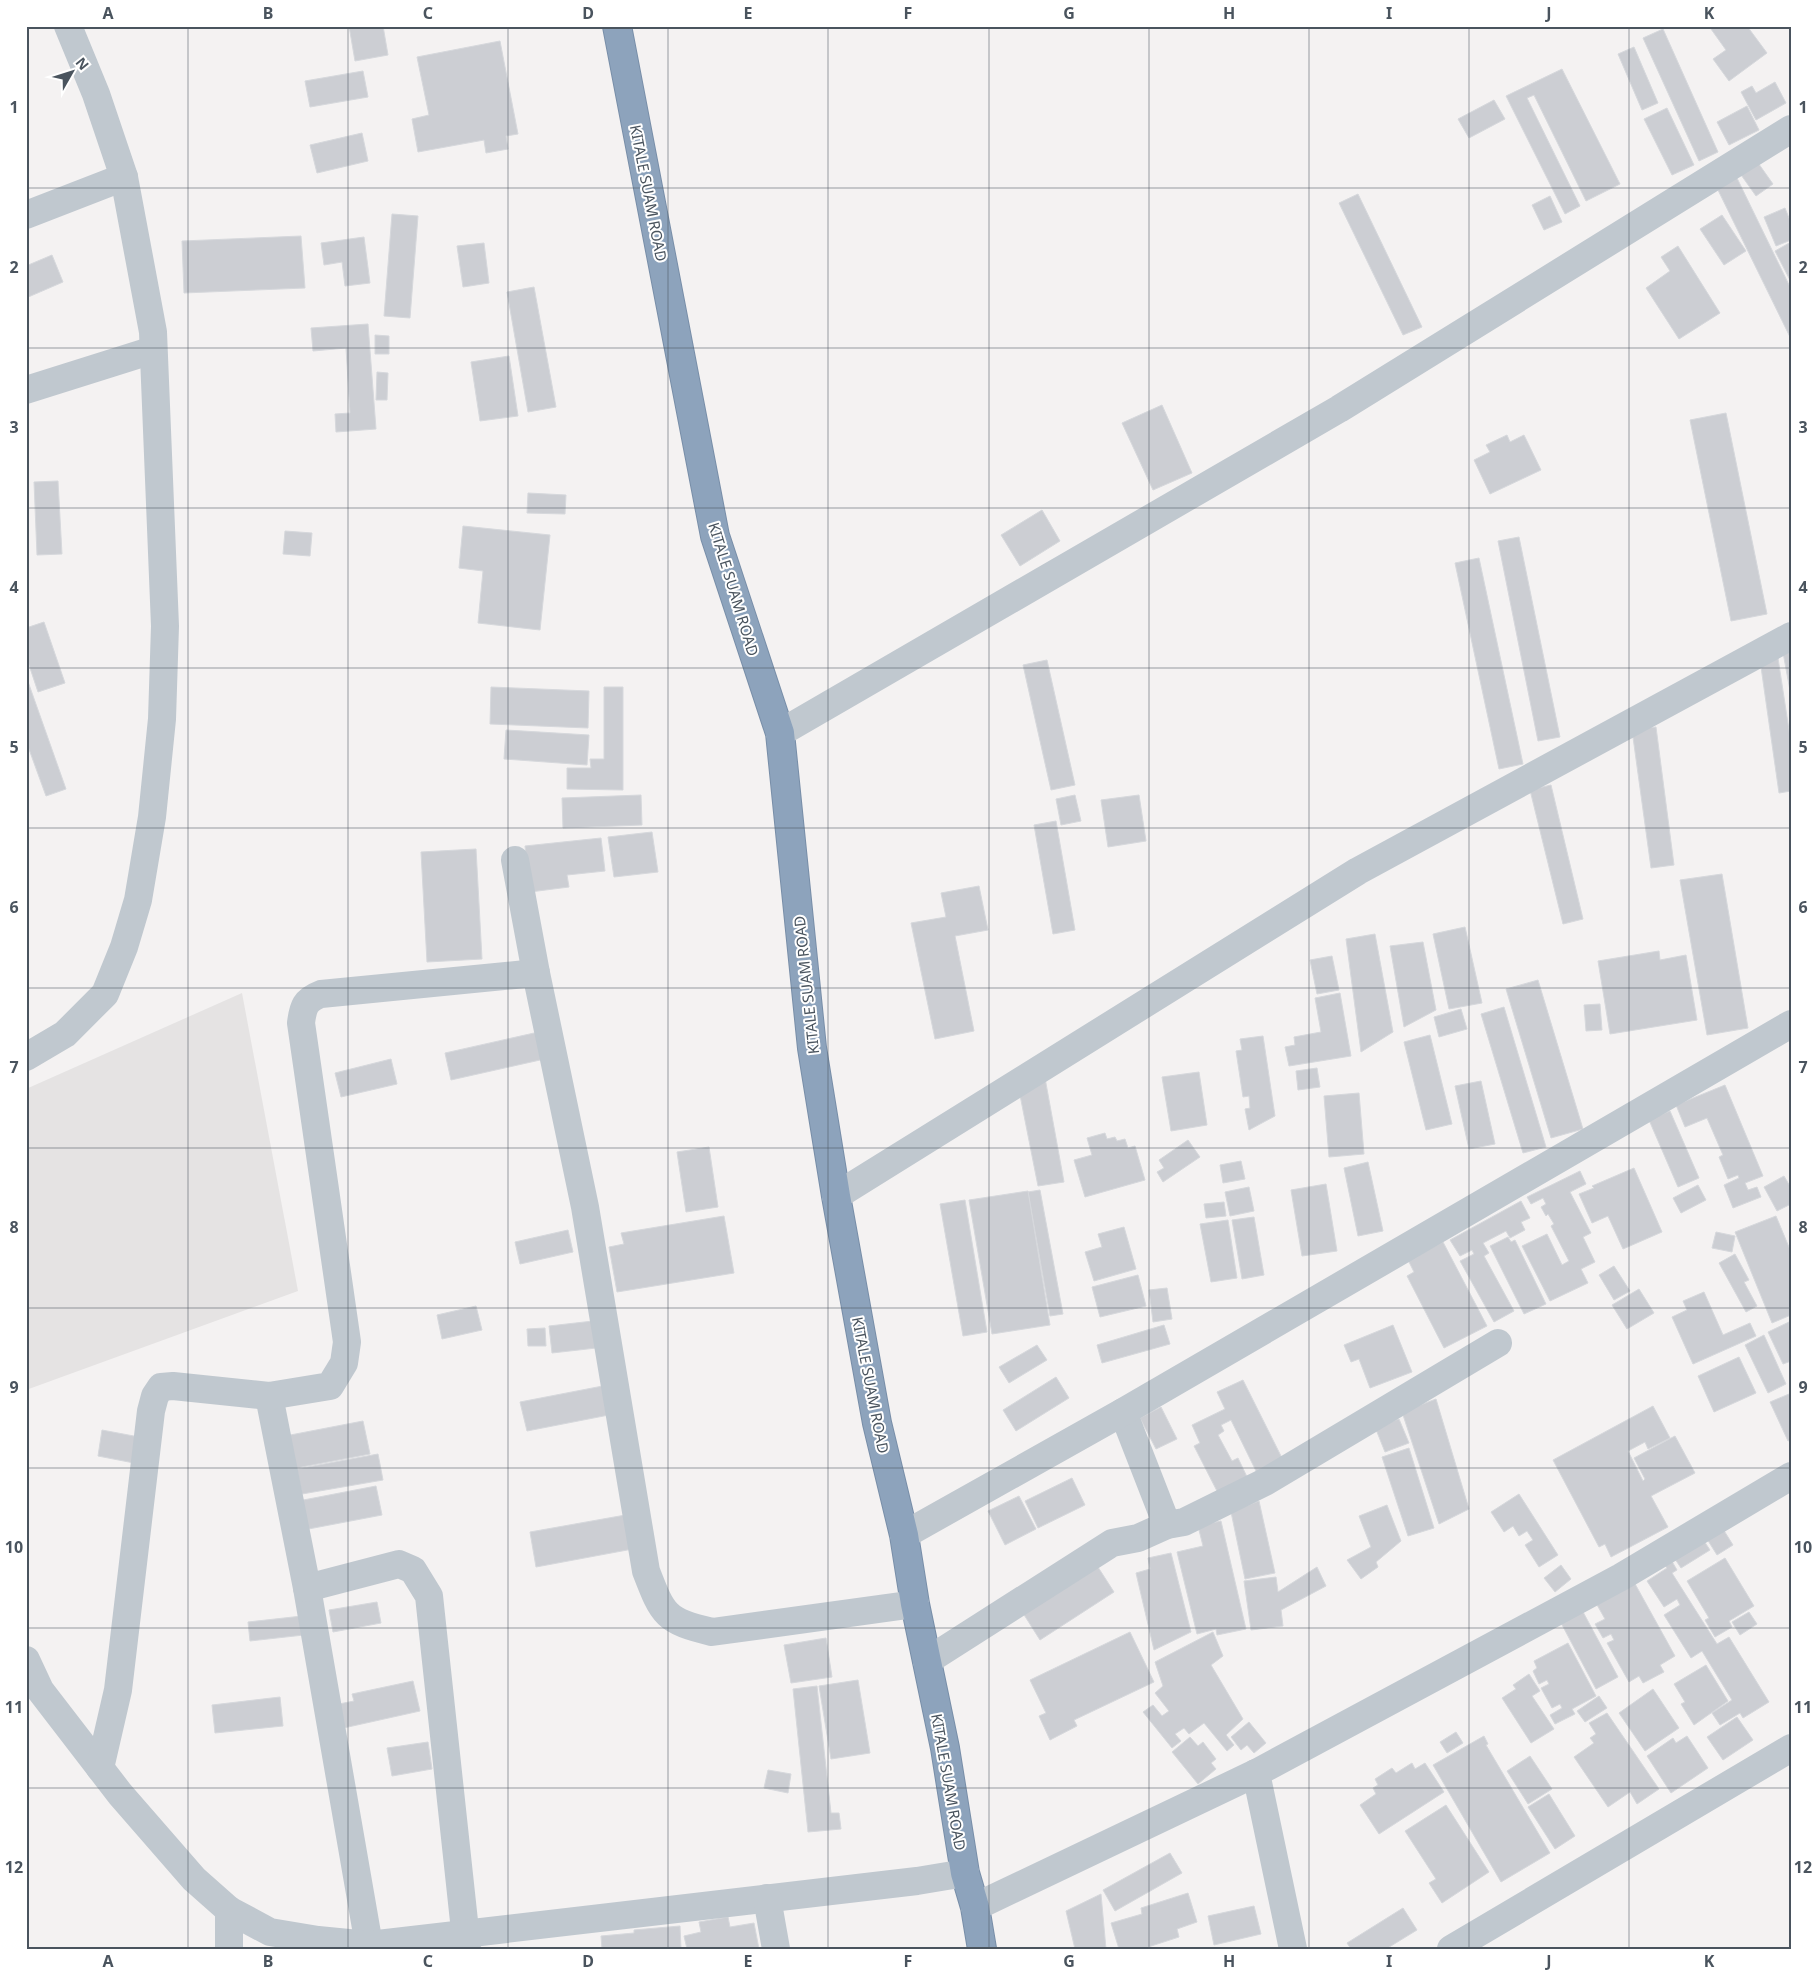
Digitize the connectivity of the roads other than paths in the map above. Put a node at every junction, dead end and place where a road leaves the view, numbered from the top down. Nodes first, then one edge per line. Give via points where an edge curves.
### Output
1 (68, 26) edge
2 (617, 26) edge
3 (1791, 129) edge
4 (124, 177) junction
5 (26, 215) edge
6 (152, 350) junction
7 (26, 390) edge
8 (1791, 636) edge
9 (780, 734) junction
10 (515, 860) dead end
11 (536, 973) junction
12 (1791, 1024) edge
13 (26, 1057) edge
14 (836, 1196) junction
15 (1498, 1343) dead end
16 (269, 1396) junction
17 (1123, 1412) junction
18 (1791, 1476) edge
19 (1167, 1525) junction
20 (904, 1535) junction
21 (307, 1588) junction
22 (914, 1604) junction
23 (26, 1660) edge
24 (927, 1660) junction
25 (33, 1691) edge
26 (1791, 1748) edge
27 (100, 1768) junction
28 (1256, 1773) junction
29 (965, 1873) junction
30 (767, 1898) junction
31 (975, 1907) junction
32 (230, 1910) junction
33 (466, 1942) edge
34 (369, 1945) junction
35 (229, 1949) edge
36 (776, 1949) edge
37 (982, 1949) edge
38 (1293, 1949) edge
39 (1451, 1949) edge

1 - 4 street via 96,94
2 - 9 highway, KITALE SUAM ROAD via 715,536
3 - 9 street via 1339,409
4 - 5 street
4 - 6 street via 146,286 153,332
6 - 7 street
6 - 13 street via 165,626 162,719 152,817 138,900 105,994 65,1034
8 - 14 street via 1358,871
9 - 14 highway, KITALE SUAM ROAD via 812,1048
10 - 11 street
11 - 16 street via 321,994 303,1005 301,1023 347,1342 344,1363 330,1386
11 - 22 street via 585,1207 646,1571 660,1607 681,1624 712,1632
12 - 17 street
14 - 20 highway, KITALE SUAM ROAD via 877,1423
15 - 19 street via 1265,1482 1184,1522
16 - 21 street
16 - 27 street via 173,1386 161,1387 155,1396 118,1690
17 - 19 street
17 - 20 street
18 - 28 street via 1622,1577
19 - 24 street via 1138,1538 1112,1543
20 - 22 highway, KITALE SUAM ROAD
21 - 33 street via 399,1564 413,1570 429,1596
21 - 34 street
22 - 24 highway, KITALE SUAM ROAD
23 - 25 street
24 - 29 highway, KITALE SUAM ROAD
25 - 27 street
26 - 39 street
27 - 32 street via 194,1879
28 - 31 street
28 - 38 street
29 - 30 street via 917,1882
29 - 31 highway, KITALE SUAM ROAD
30 - 33 street
30 - 36 street
31 - 37 highway, KITALE SUAM ROAD
32 - 34 street via 270,1932
32 - 35 street
33 - 34 street

